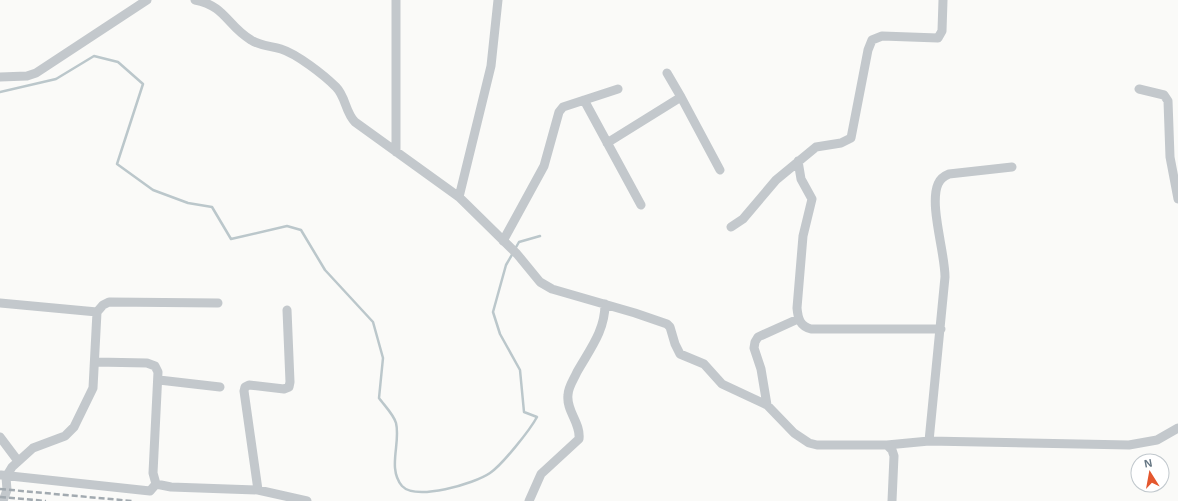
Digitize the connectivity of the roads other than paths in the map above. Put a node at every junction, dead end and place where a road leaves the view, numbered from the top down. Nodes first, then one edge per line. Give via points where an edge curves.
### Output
1 (147, 0) edge
2 (195, 0) edge
3 (396, 0) edge
4 (498, 0) edge
5 (943, 0) edge
6 (667, 73) dead end
7 (0, 78) edge
8 (618, 89) dead end
9 (1139, 89) dead end
10 (681, 97) junction
11 (584, 100) junction
12 (607, 143) junction
13 (396, 152) junction
14 (798, 161) junction
15 (1012, 167) dead end
16 (720, 170) dead end
17 (459, 197) junction
18 (1178, 199) edge
19 (641, 205) dead end
20 (731, 227) dead end
21 (504, 242) junction
22 (0, 303) edge
23 (218, 303) dead end
24 (605, 304) junction
25 (287, 310) dead end
26 (97, 312) junction
27 (798, 319) junction
28 (941, 329) junction
29 (96, 362) junction
30 (159, 380) junction
31 (220, 387) dead end
32 (767, 405) junction
33 (1178, 428) edge
34 (0, 437) edge
35 (929, 442) junction
36 (888, 445) junction
37 (18, 461) junction
38 (3, 476) edge
39 (156, 484) junction
40 (258, 490) junction
41 (3, 501) edge
42 (307, 501) edge
43 (529, 501) edge
44 (892, 501) edge

1 - 7 street via 36,73
2 - 13 street via 218,8 251,40 290,53 328,80 340,92 355,122
3 - 13 street
4 - 17 street via 491,66
5 - 14 street via 942,31 938,38 882,36 872,40 851,138 841,143 816,147
6 - 10 street
8 - 11 street
9 - 18 street via 1164,95 1168,101 1170,157
10 - 12 street
10 - 16 street
11 - 12 street
11 - 21 street via 564,107 558,112 544,166
12 - 19 street
13 - 17 street
14 - 20 street via 776,180 743,219
14 - 27 street via 801,179 812,200 803,236
15 - 28 street via 949,174 938,182 938,227 945,261
17 - 21 street
21 - 24 street via 546,286
22 - 26 street
23 - 26 street via 109,302
24 - 32 street via 667,324 680,354 704,364 722,384
24 - 43 street via 601,330 572,381 567,396 579,428 579,439 541,474
25 - 40 street via 289,387 284,390 249,384 244,391
26 - 29 street
27 - 28 street via 804,327 811,330
27 - 32 street via 758,337 754,342
28 - 35 street
29 - 30 street via 147,363 154,366
29 - 37 street via 92,393 74,427 65,436 33,448
30 - 31 street
30 - 39 street via 153,473
32 - 36 street via 794,433 809,443
33 - 35 street via 1157,440 1129,445
34 - 37 street
35 - 36 street
36 - 44 street via 894,456
37 - 38 street
38 - 39 street via 150,491
38 - 41 street via 7,490
39 - 40 street via 171,487
40 - 42 street

